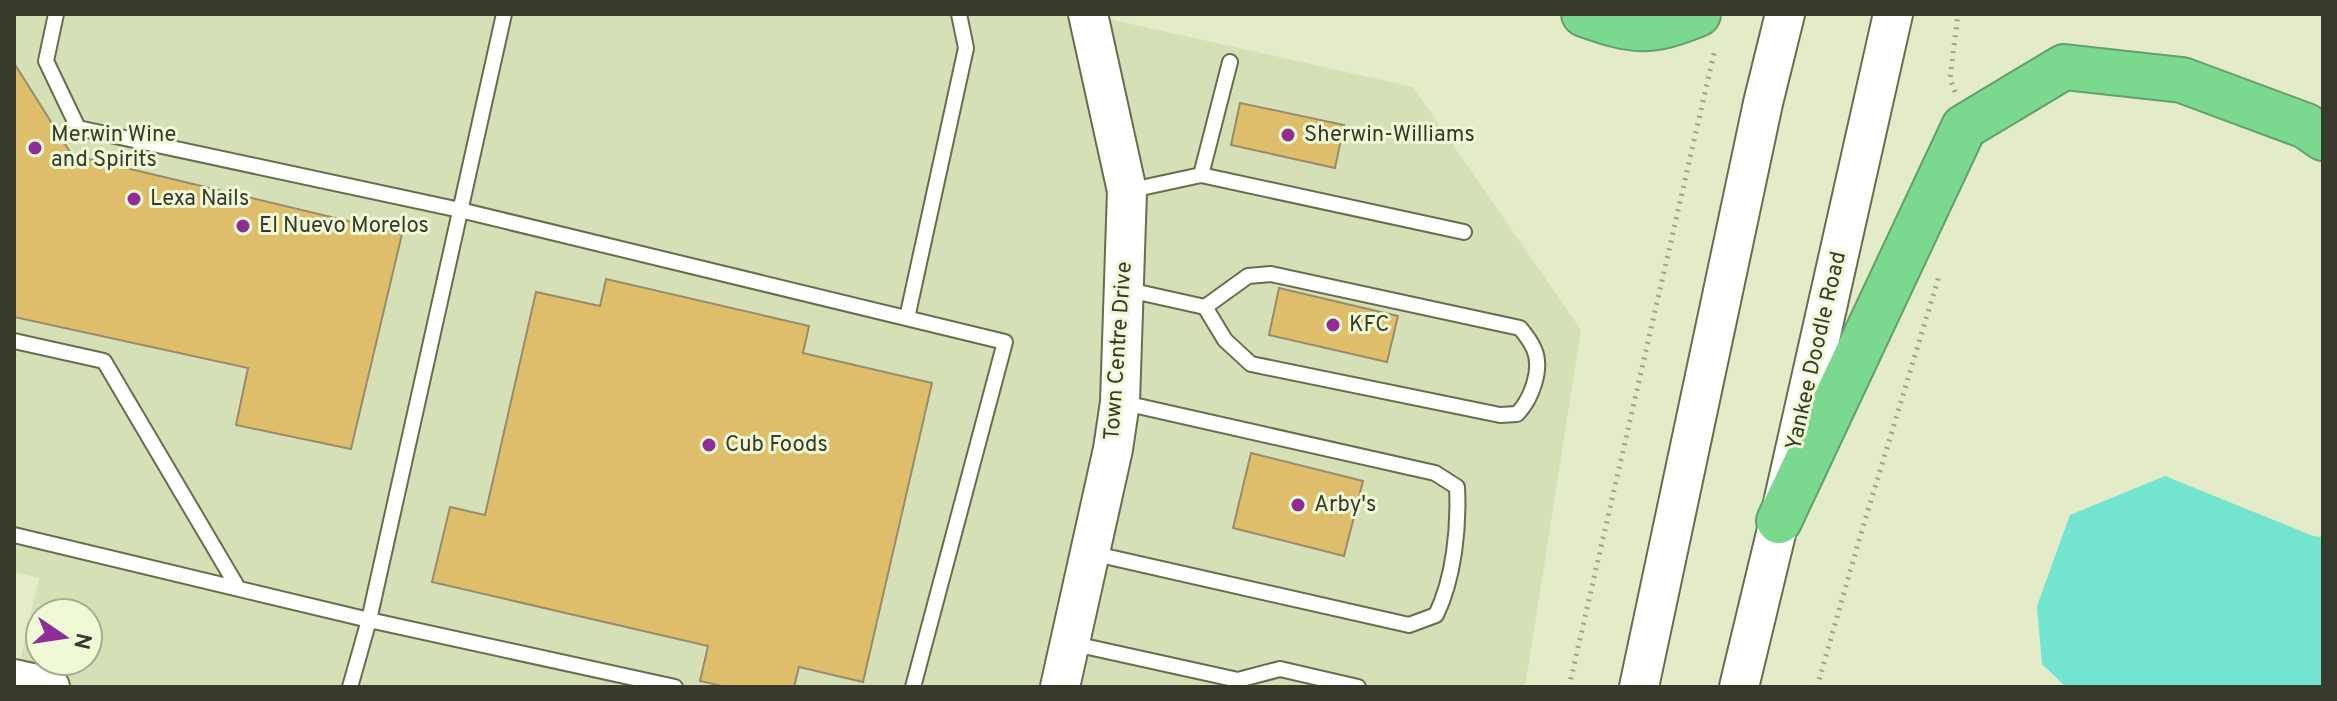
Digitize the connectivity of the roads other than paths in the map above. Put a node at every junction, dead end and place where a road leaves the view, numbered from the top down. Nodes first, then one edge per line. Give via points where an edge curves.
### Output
1 (56, 14) edge
2 (504, 14) edge
3 (959, 14) edge
4 (1088, 14) edge
5 (1584, 14) edge
6 (1785, 14) edge
7 (1893, 14) edge
8 (1708, 26) edge
9 (1230, 62) dead end
10 (2323, 138) edge
11 (1201, 175) junction
12 (1127, 191) junction
13 (460, 210) junction
14 (1464, 232) dead end
15 (1124, 289) junction
16 (1205, 307) junction
17 (907, 318) junction
18 (14, 341) edge
19 (1120, 402) junction
20 (1779, 521) junction
21 (14, 535) edge
22 (1091, 553) junction
23 (238, 588) junction
24 (369, 620) junction
25 (1070, 643) junction
26 (350, 687) edge
27 (675, 687) edge
28 (913, 687) edge
29 (1060, 687) edge
30 (1358, 687) edge
31 (1639, 687) edge
32 (1739, 687) edge

1 - 13 lane via 46,61 78,128
2 - 13 lane
3 - 17 lane via 966,48
4 - 12 main road, Town Centre Drive
5 - 8 highway via 1645,30 1675,23
6 - 31 main road
7 - 20 main road, Yankee Doodle Road
9 - 11 lane
10 - 20 highway via 2306,126 2182,80 2064,67 1968,124
11 - 12 lane
11 - 14 lane
12 - 15 main road, Town Centre Drive
13 - 17 lane
13 - 24 lane
15 - 16 lane
15 - 19 main road, Town Centre Drive
16 - 16 lane via 1225,340 1251,364 1500,415 1517,414 1528,403 1538,367 1535,350 1520,328 1271,274 1248,276
17 - 28 lane via 1005,342
18 - 23 lane via 104,361
19 - 22 main road, Town Centre Drive
19 - 22 lane via 1435,473 1457,487 1459,520 1444,599 1436,615 1409,625
20 - 32 main road, Yankee Doodle Road
21 - 23 lane
22 - 25 main road, Town Centre Drive
23 - 24 lane
24 - 26 lane
24 - 27 lane
25 - 29 main road, Town Centre Drive
25 - 30 lane via 1238,680 1280,669

